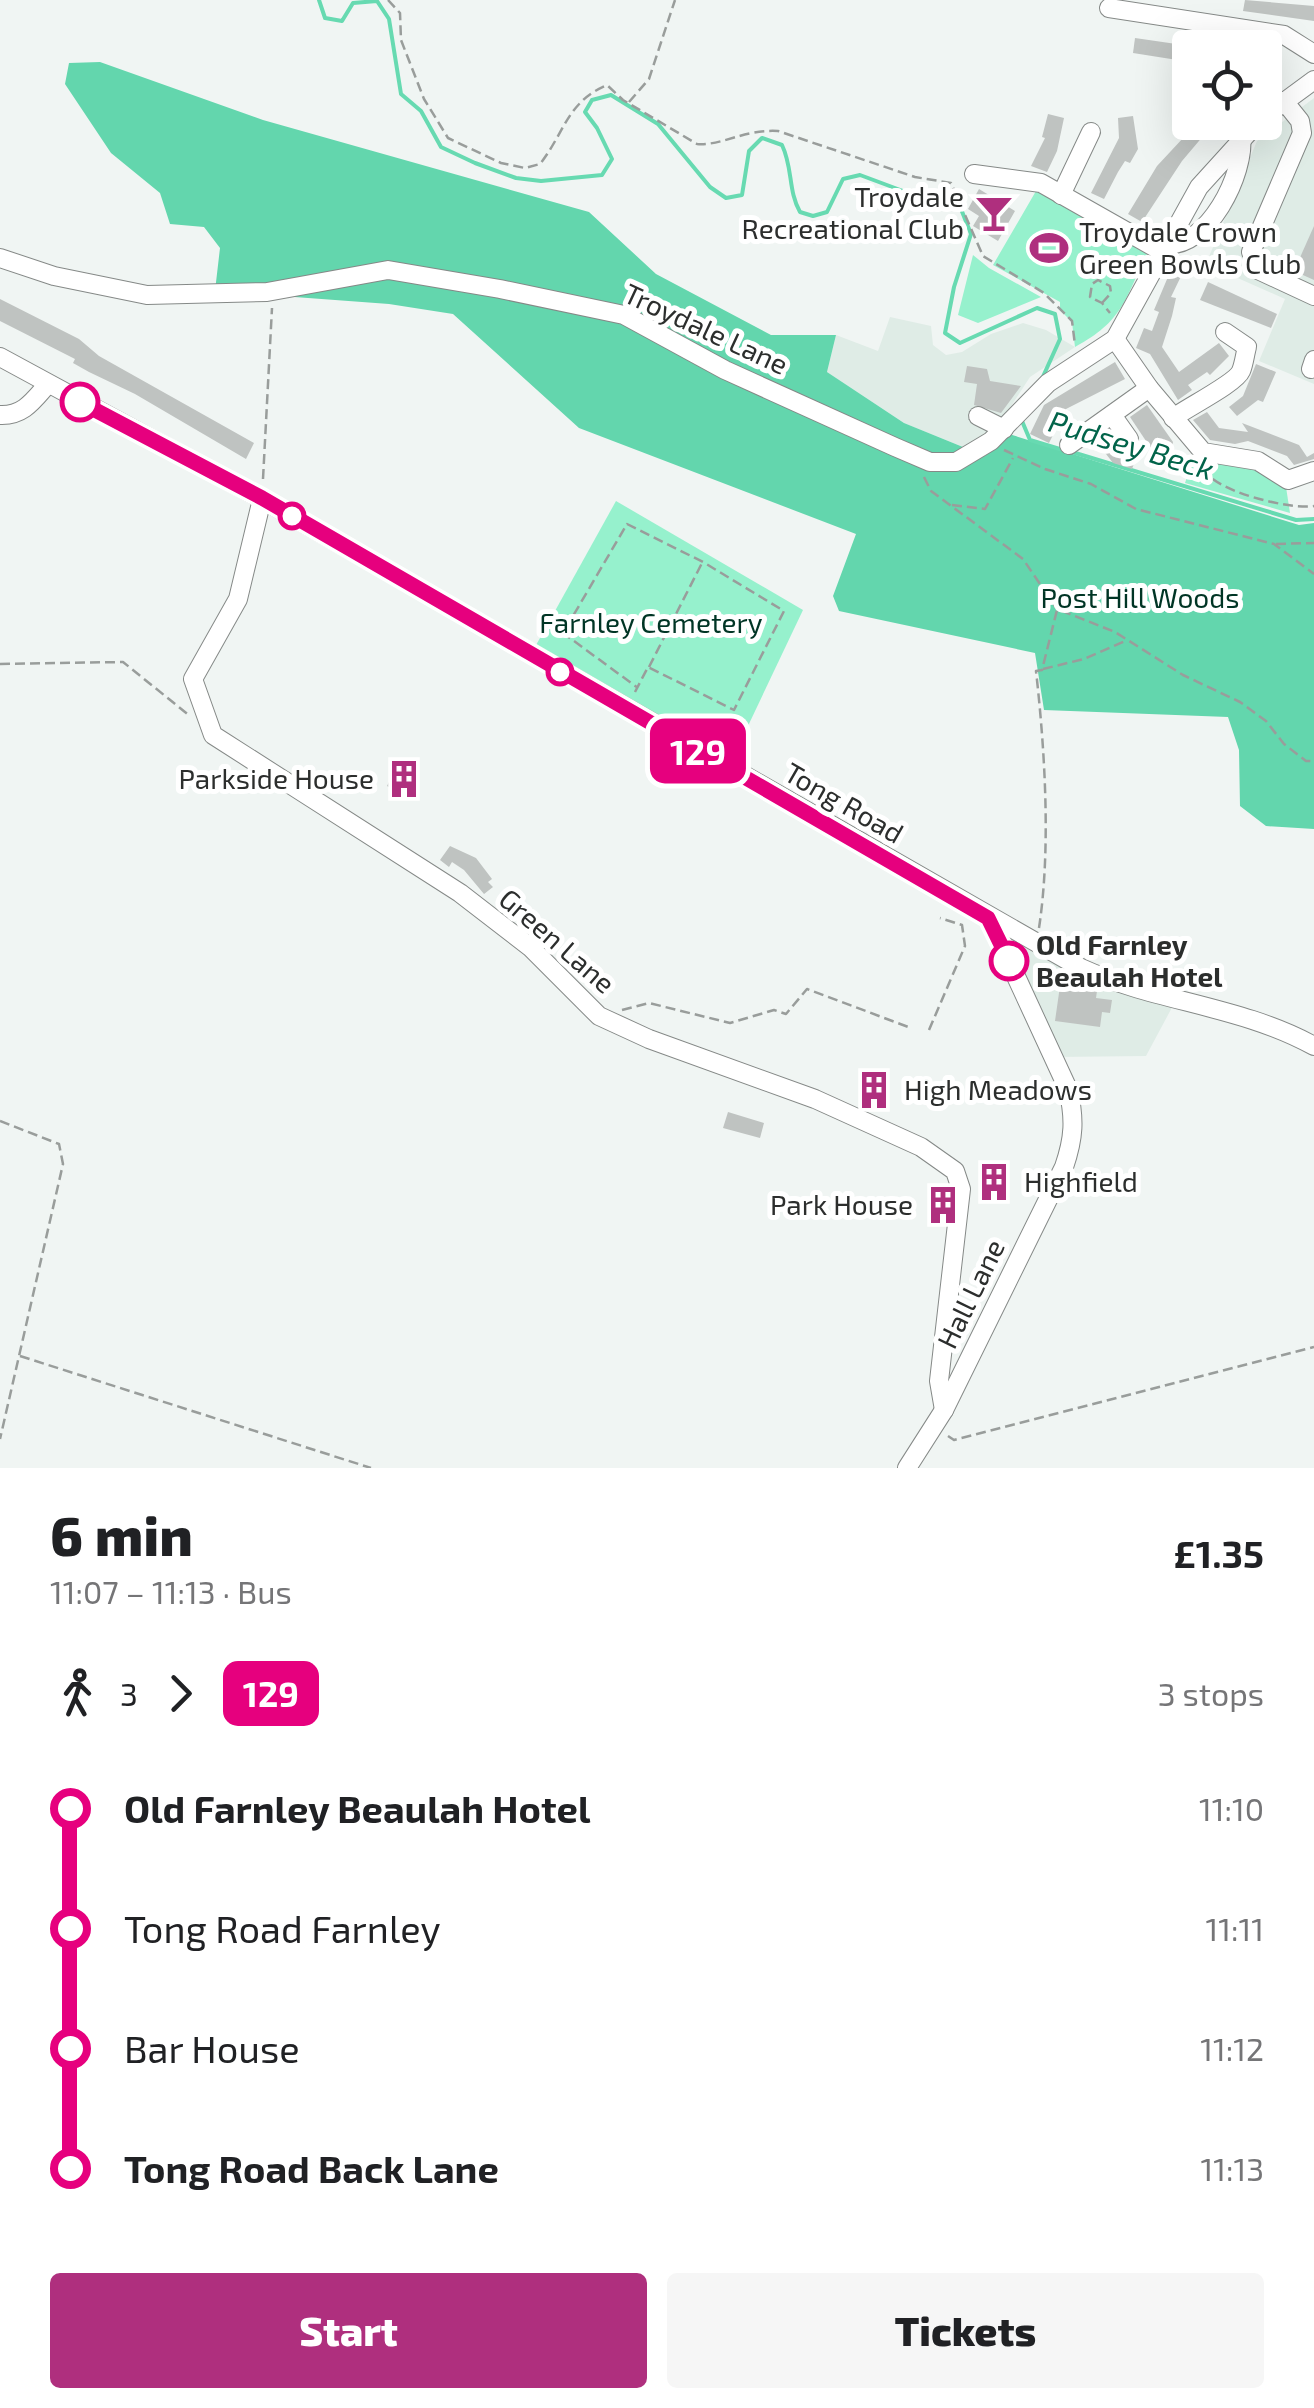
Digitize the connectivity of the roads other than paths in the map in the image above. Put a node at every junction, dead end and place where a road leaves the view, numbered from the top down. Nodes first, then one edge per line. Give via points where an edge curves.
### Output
1 (1110, 8) dead end
2 (1314, 54) edge
3 (1314, 80) edge
4 (1284, 101) joint
5 (1090, 132) dead end
6 (1238, 140) edge
7 (1242, 140) edge
8 (974, 174) dead end
9 (1061, 195) junction
10 (1163, 248) junction
11 (0, 258) edge
12 (1314, 296) edge
13 (1224, 332) dead end
14 (1116, 339) junction
15 (0, 357) edge
16 (47, 385) junction
17 (1149, 388) junction
18 (0, 415) edge
19 (1112, 415) junction
20 (978, 416) dead end
21 (1173, 418) junction
22 (1007, 426) junction
23 (1129, 439) dead end
24 (1069, 445) dead end
25 (1314, 471) edge
26 (262, 498) junction
27 (988, 918) junction
28 (1314, 1046) edge
29 (944, 1410) junction
30 (907, 1468) edge

1 - 2 street via 1284,36
3 - 4 street
4 - 12 street via 1302,133 1251,252 1258,270
5 - 9 street
6 - 10 street, Troydale Lane via 1199,187
7 - 10 street via 1235,181 1198,235
8 - 9 street via 1041,183
9 - 10 street
10 - 14 street, Troydale Lane
11 - 22 street, Troydale Lane via 147,296 272,291 388,270 624,316 725,370 930,462 956,462
13 - 21 street via 1247,347 1241,374
14 - 17 street
14 - 22 street, Troydale Lane via 1048,383
15 - 16 street, Tong Road
16 - 18 street via 26,409
16 - 26 street, Tong Road
17 - 19 street
17 - 21 street
19 - 23 street
19 - 24 street
20 - 22 street
21 - 25 street via 1204,452 1258,461 1288,480
26 - 27 street, Tong Road
26 - 29 street, Green Lane via 238,598 192,679 213,735 460,893 530,947 599,1016 815,1098 921,1147 955,1171 961,1189 939,1381
27 - 28 street, Tong Road via 1107,980 1259,1022
27 - 29 street, Hall Lane via 1068,1089 1074,1140
29 - 30 street, Hall Lane

